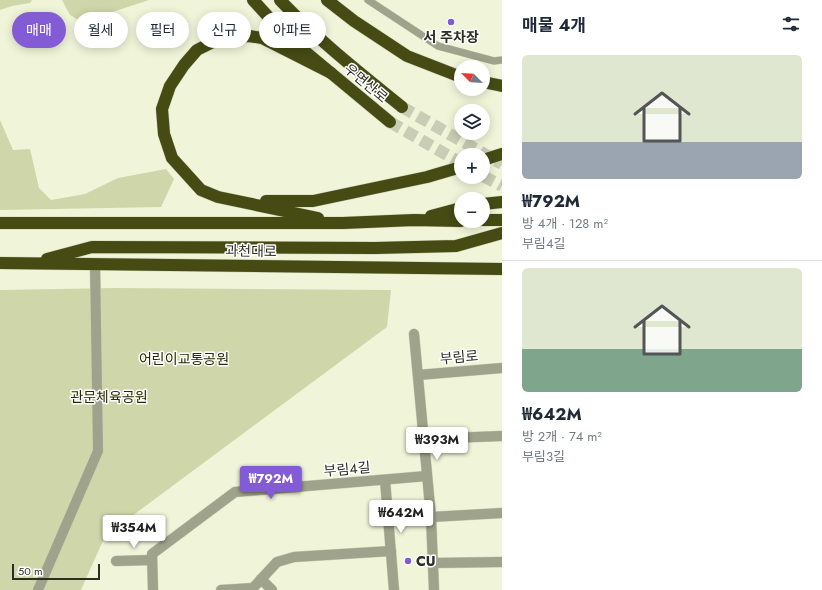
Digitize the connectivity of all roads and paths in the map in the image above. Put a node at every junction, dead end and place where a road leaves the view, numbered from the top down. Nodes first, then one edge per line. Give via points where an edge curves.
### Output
1 (253, 0) edge
2 (280, 0) edge
3 (328, 0) edge
4 (368, 0) edge
5 (502, 60) edge
6 (330, 73) junction
7 (454, 74) edge
8 (490, 83) edge
9 (502, 86) edge
10 (402, 107) tunnel mouth
11 (390, 122) tunnel mouth
12 (502, 154) edge
13 (490, 158) edge
14 (454, 169) edge
15 (243, 202) junction
16 (502, 202) edge
17 (490, 203) edge
18 (454, 210) edge
19 (414, 220) junction
20 (454, 220) edge
21 (490, 220) edge
22 (502, 220) edge
23 (0, 223) edge
24 (343, 223) junction
25 (502, 233) edge
26 (0, 263) edge
27 (32, 263) junction
28 (95, 264) junction
29 (502, 269) edge
30 (414, 334) dead end
31 (502, 368) edge
32 (418, 375) junction
33 (502, 436) edge
34 (424, 439) junction
35 (427, 476) junction
36 (385, 480) junction
37 (502, 513) edge
38 (431, 517) junction
39 (391, 551) junction
40 (152, 560) junction
41 (116, 561) dead end
42 (502, 562) edge
43 (433, 563) junction
44 (261, 579) junction
45 (38, 590) edge
46 (154, 590) edge
47 (222, 590) edge
48 (272, 590) edge
49 (394, 590) edge
50 (434, 590) edge

1 - 6 highway, 우면산로 via 284,34
2 - 10 highway, 우면산로 via 346,62
3 - 7 highway via 354,21 407,56
4 - 5 lane via 438,46 494,61
6 - 11 highway, 우면산로
6 - 15 highway via 262,38 249,36 221,38 197,50 184,65 170,86 162,109 164,134 172,158 201,190 218,197
8 - 9 highway
12 - 13 highway
14 - 15 highway via 313,201
15 - 24 highway
16 - 17 highway
18 - 19 highway
19 - 20 highway, 과천대로
19 - 24 highway, 과천대로
21 - 22 highway
23 - 24 highway, 과천대로
25 - 27 highway via 456,246 92,247
26 - 27 highway, 과천대로
27 - 28 highway, 과천대로
28 - 29 highway, 과천대로
28 - 45 street via 98,451
30 - 32 street
31 - 32 street, 부림로
32 - 34 street
33 - 34 street
34 - 35 street
35 - 36 street, 부림4길
35 - 38 street
36 - 39 street
36 - 40 street, 부림4길 via 235,492 152,554
37 - 38 street
38 - 43 street
39 - 44 street via 294,557 277,562
39 - 49 street
40 - 41 street
40 - 46 street
42 - 43 street
43 - 50 street
44 - 47 street via 253,588
44 - 48 street

